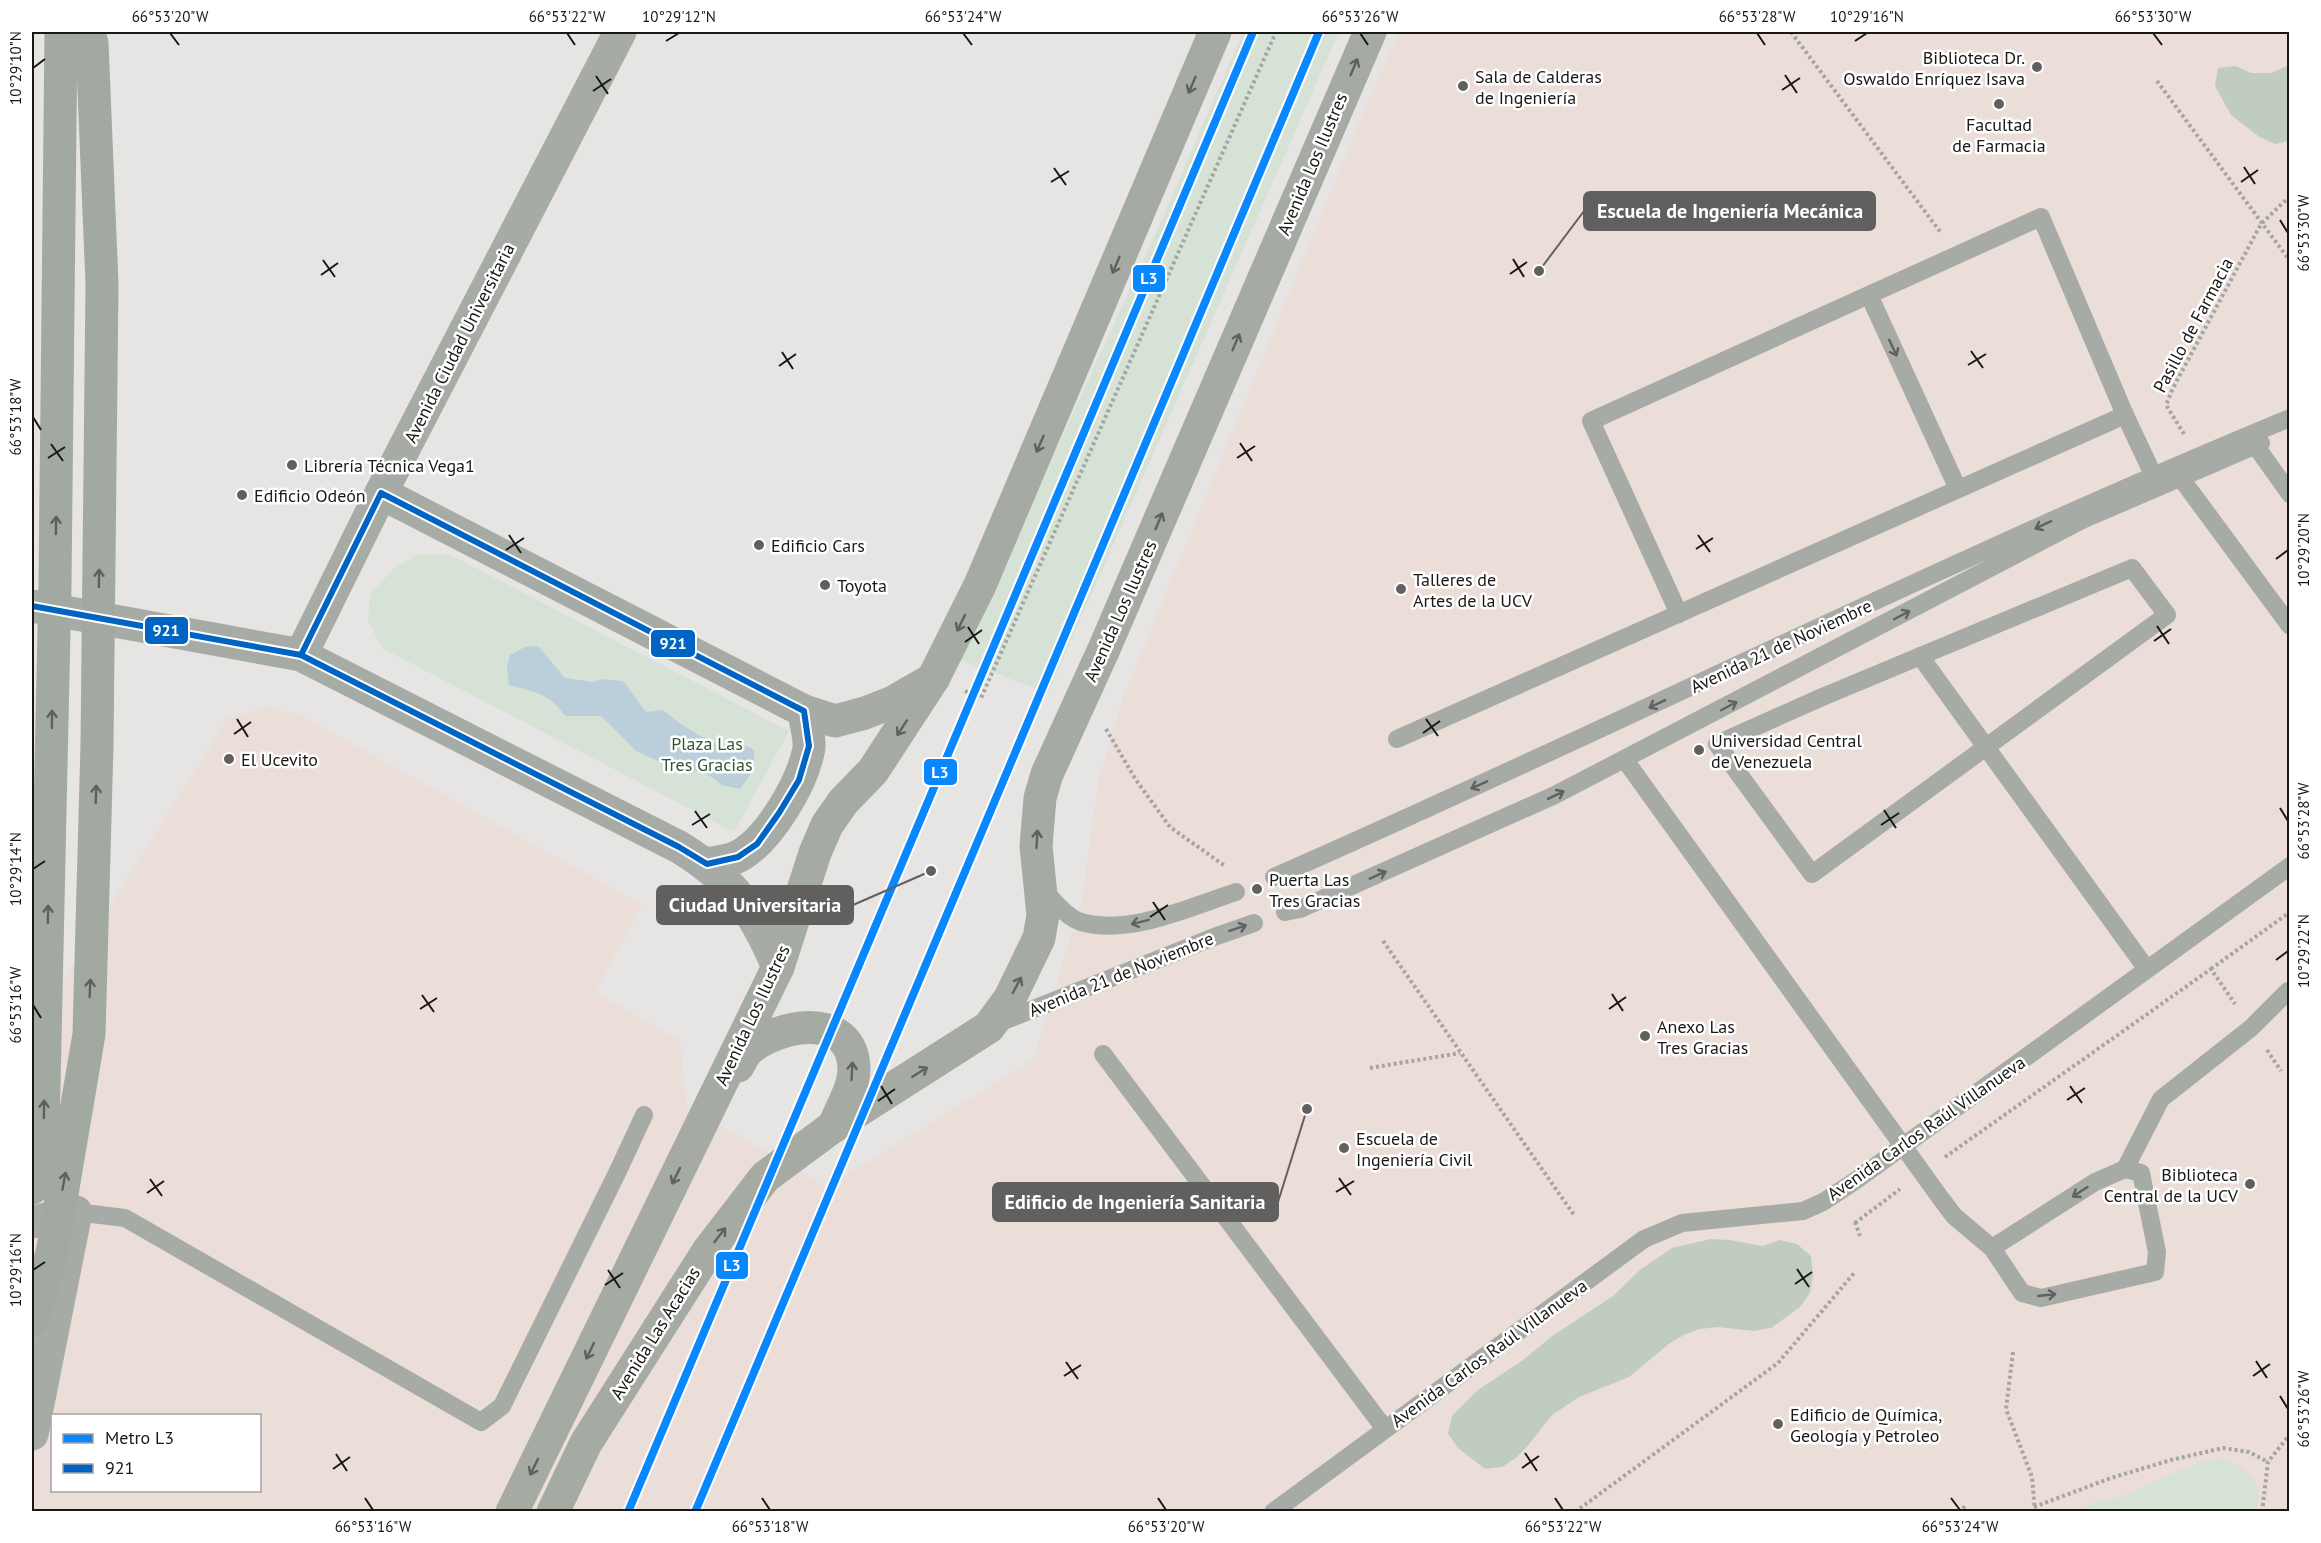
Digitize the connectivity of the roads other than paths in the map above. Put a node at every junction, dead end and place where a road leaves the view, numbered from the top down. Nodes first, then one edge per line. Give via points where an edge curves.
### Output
1 (61, 32) edge
2 (88, 32) edge
3 (620, 32) edge
4 (1215, 32) edge
5 (1370, 32) edge
6 (1869, 295) junction
7 (2125, 415) junction
8 (2289, 418) edge
9 (2289, 431) edge
10 (2254, 445) junction
11 (2180, 477) junction
12 (2156, 481) junction
13 (1958, 489) junction
14 (381, 493) junction
15 (2289, 494) edge
16 (32, 606) edge
17 (1679, 614) junction
18 (2289, 626) edge
19 (301, 655) junction
20 (1920, 656) junction
21 (933, 679) junction
22 (804, 711) junction
23 (1397, 739) dead end
24 (1986, 747) junction
25 (1625, 760) junction
26 (707, 864) junction
27 (2289, 866) edge
28 (1274, 877) dead end
29 (1041, 887) junction
30 (1236, 892) dead end
31 (1285, 912) dead end
32 (1254, 923) dead end
33 (778, 967) junction
34 (2146, 968) junction
35 (2288, 991) edge
36 (989, 1027) junction
37 (1103, 1054) dead end
38 (644, 1115) dead end
39 (702, 1124) junction
40 (834, 1126) junction
41 (1904, 1145) junction
42 (2125, 1169) junction
43 (32, 1188) edge
44 (76, 1212) junction
45 (32, 1222) edge
46 (1992, 1248) junction
47 (32, 1320) edge
48 (1385, 1429) junction
49 (32, 1434) edge
50 (512, 1512) edge
51 (553, 1512) edge
52 (1273, 1512) edge

43 -> 1 highway, bridge via 44,1132
47 -> 2 highway, bridge via 52,1253 89,1034 102,284 92,43
3 - 14 street, Avenida Ciudad Universitaria
4 -> 21 main road, Avenida Los Ilustres via 980,585
29 -> 5 main road, Avenida Los Ilustres via 1036,846 1040,798 1047,774
6 - 7 lane via 2041,217
6 -> 13 lane
6 - 17 lane via 1591,421
7 - 12 lane
7 - 13 lane
8 - 12 lane, Avenida 21 de Noviembre via 2200,455
9 - 10 lane, Avenida 21 de Noviembre
10 - 11 lane, Avenida 21 de Noviembre
10 - 15 lane
11 - 12 lane, Avenida 21 de Noviembre
11 - 18 lane
25 -> 12 lane, Avenida 21 de Noviembre
12 -> 28 lane, Avenida 21 de Noviembre
13 - 17 lane
14 - 19 street, Avenida Ciudad Universitaria
14 - 22 street
16 - 19 street
17 - 23 lane
19 - 26 street
20 - 24 lane
20 - 24 lane via 2132,568 2167,615
20 - 24 lane via 1717,744 1812,874
21 - 22 street via 893,702 835,721
21 -> 33 main road, Avenida Los Ilustres via 873,771 827,825 814,853
22 - 26 street via 809,746 799,780 779,813 757,844 738,857
24 - 34 lane
31 -> 25 lane, Avenida 21 de Noviembre via 1343,890
25 - 41 lane
26 - 33 street via 746,906 762,930
27 - 34 lane, Avenida Carlos Raúl Villanueva
30 -> 29 lane, Avenida 21 de Noviembre via 1127,925 1103,925 1079,921
36 -> 29 main road, Avenida Los Ilustres via 1010,998 1039,938 1043,915
36 -> 32 lane, Avenida 21 de Noviembre
33 - 39 main road, Avenida Los Ilustres
34 - 41 lane, Avenida Carlos Raúl Villanueva
35 - 42 lane via 2251,1028 2161,1099
40 -> 36 main road, Avenida Los Ilustres
37 - 48 lane
38 - 44 lane via 502,1406 481,1422 125,1218
40 -> 39 main road via 850,1090 852,1058 836,1034 816,1027 780,1032 747,1051
39 -> 50 main road
51 -> 40 main road, Avenida Las Acacias via 586,1443 708,1251 765,1177
41 - 46 lane via 1954,1216
41 - 48 lane, Avenida Carlos Raúl Villanueva via 1823,1202 1803,1211 1682,1223 1644,1239
42 -> 46 lane via 2095,1182
46 -> 42 lane via 2022,1293 2041,1298 2155,1272 2157,1252 2141,1173
44 - 45 street
44 - 49 street
48 - 52 lane, Avenida Carlos Raúl Villanueva

